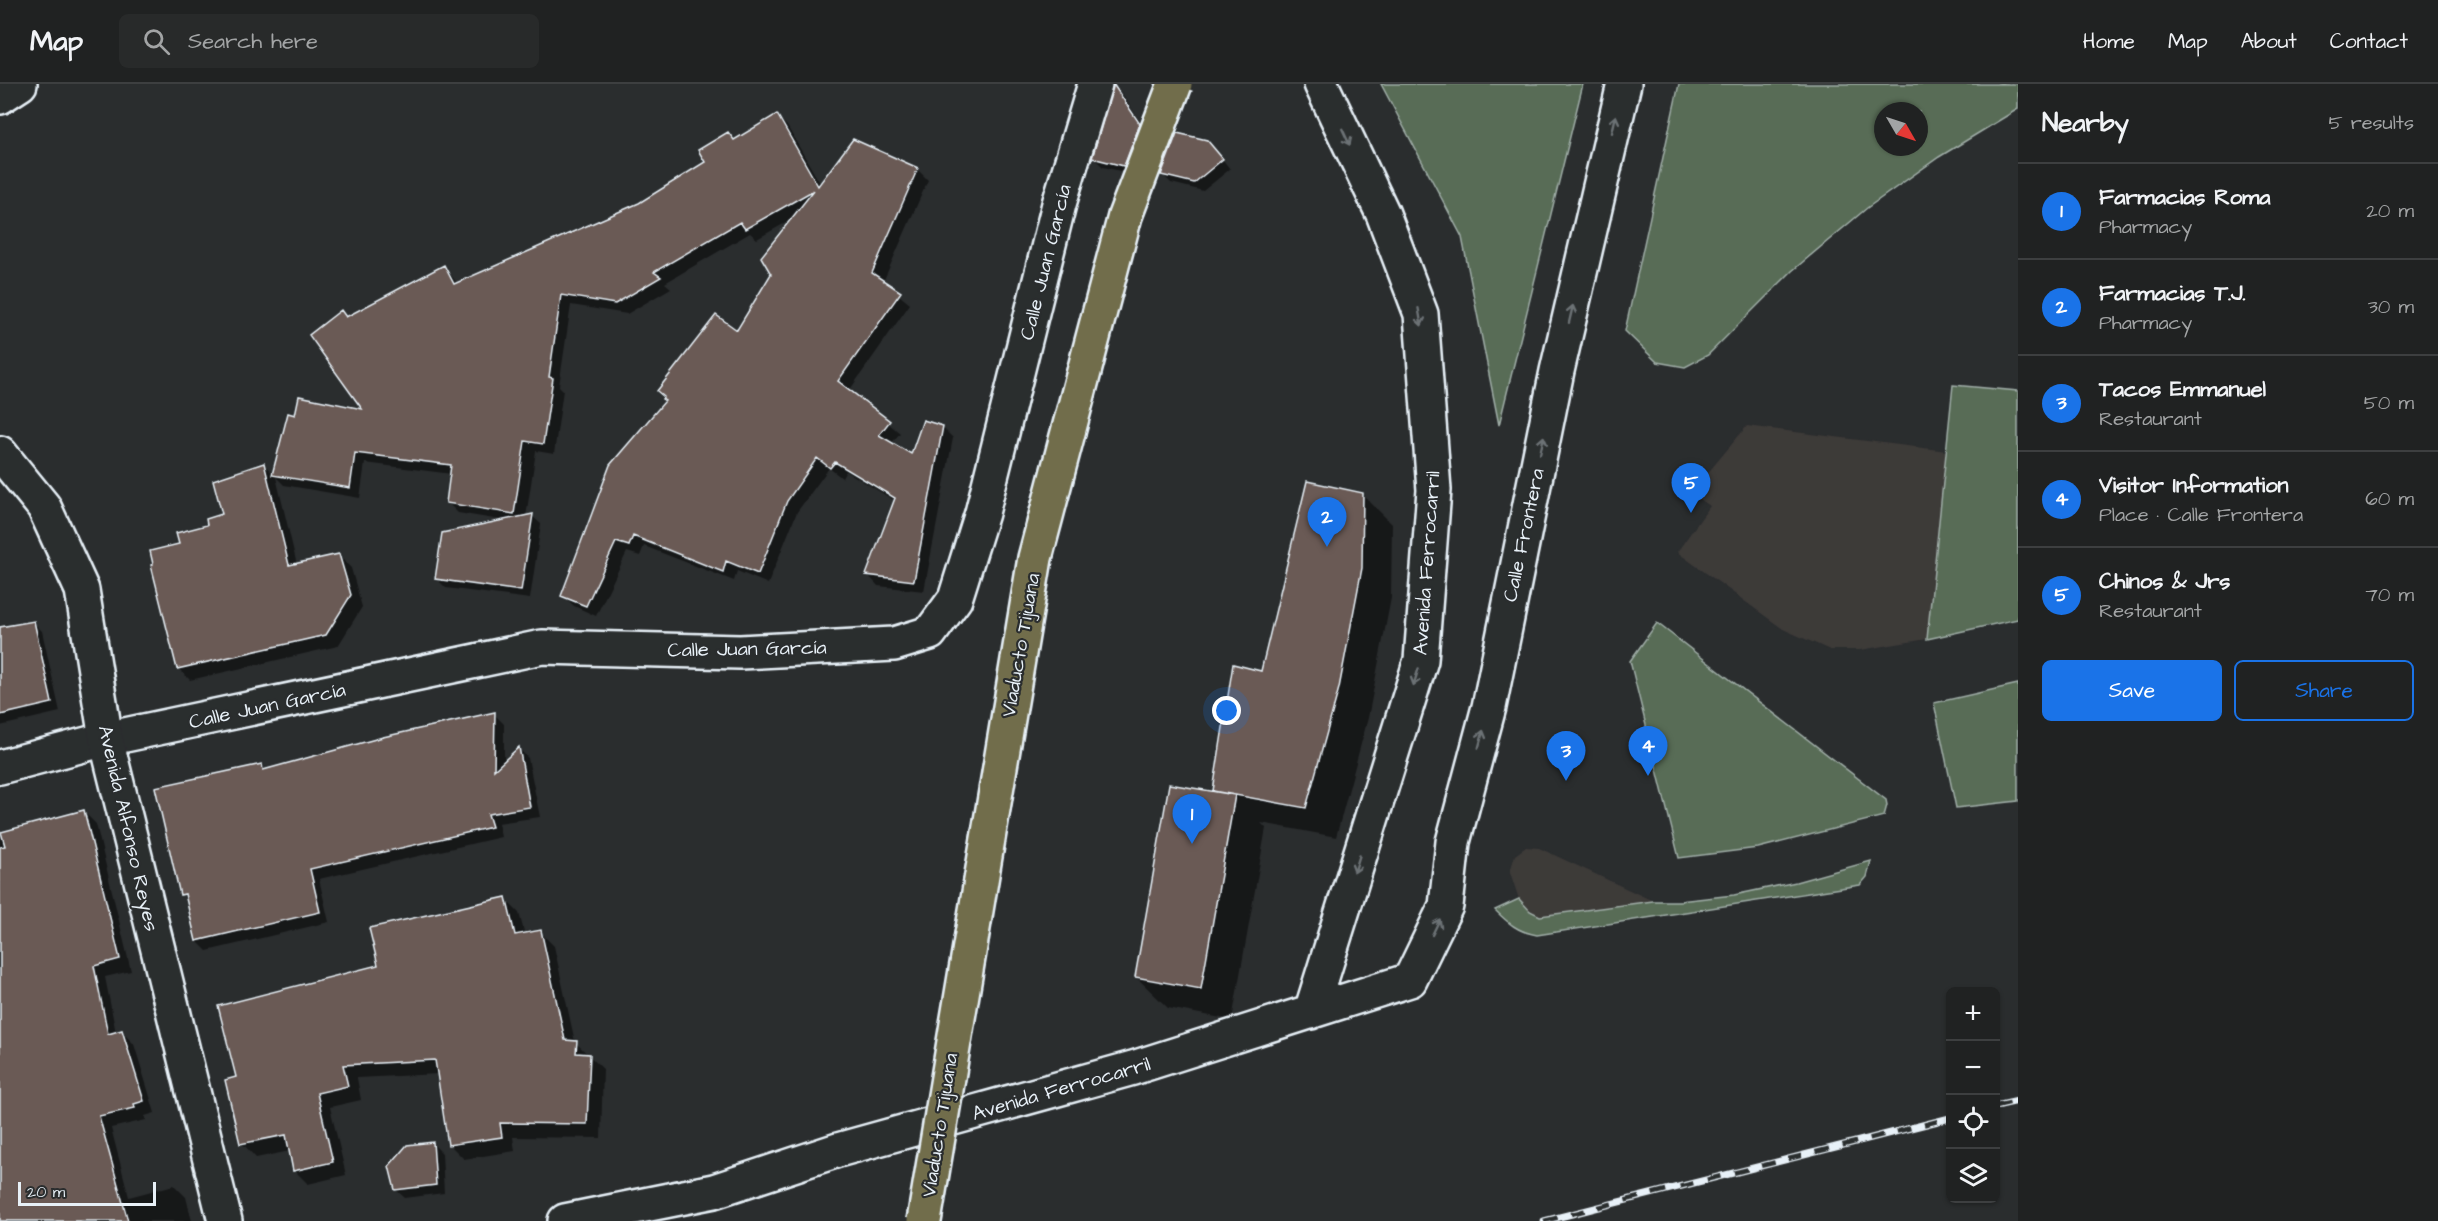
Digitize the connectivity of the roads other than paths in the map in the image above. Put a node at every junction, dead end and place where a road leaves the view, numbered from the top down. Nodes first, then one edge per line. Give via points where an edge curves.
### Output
1 (20, 84) edge
2 (1095, 84) edge
3 (1175, 84) edge
4 (1186, 84) edge
5 (1321, 84) edge
6 (1624, 84) edge
7 (0, 97) edge
8 (0, 453) edge
9 (106, 738) junction
10 (0, 767) edge
11 (1410, 980) joint
12 (1311, 1012) junction
13 (225, 1221) edge
14 (565, 1221) edge
15 (924, 1221) edge
16 (943, 1221) edge

1 - 7 street
2 - 9 street, Calle Juan García via 1059,204 982,513 955,599 930,633 894,644 740,652 542,647
3 - 15 highway, Viaducto Tijuana, bridge via 1125,216 1035,558
4 - 16 highway, Viaducto Tijuana via 1144,194 1122,268 1050,554
5 -> 12 street, Avenida Ferrocarril via 1383,214 1421,314 1434,490 1421,660
11 -> 6 street, Calle Frontera via 1446,906 1454,842 1489,707 1557,371
8 - 9 street, Avenida Alfonso Reyes via 44,507 82,590
9 - 10 street, Calle Juan García
9 - 13 street, Avenida Alfonso Reyes
11 - 12 street, Avenida Ferrocarril
12 - 14 street, Avenida Ferrocarril via 1133,1068 838,1150 714,1191

